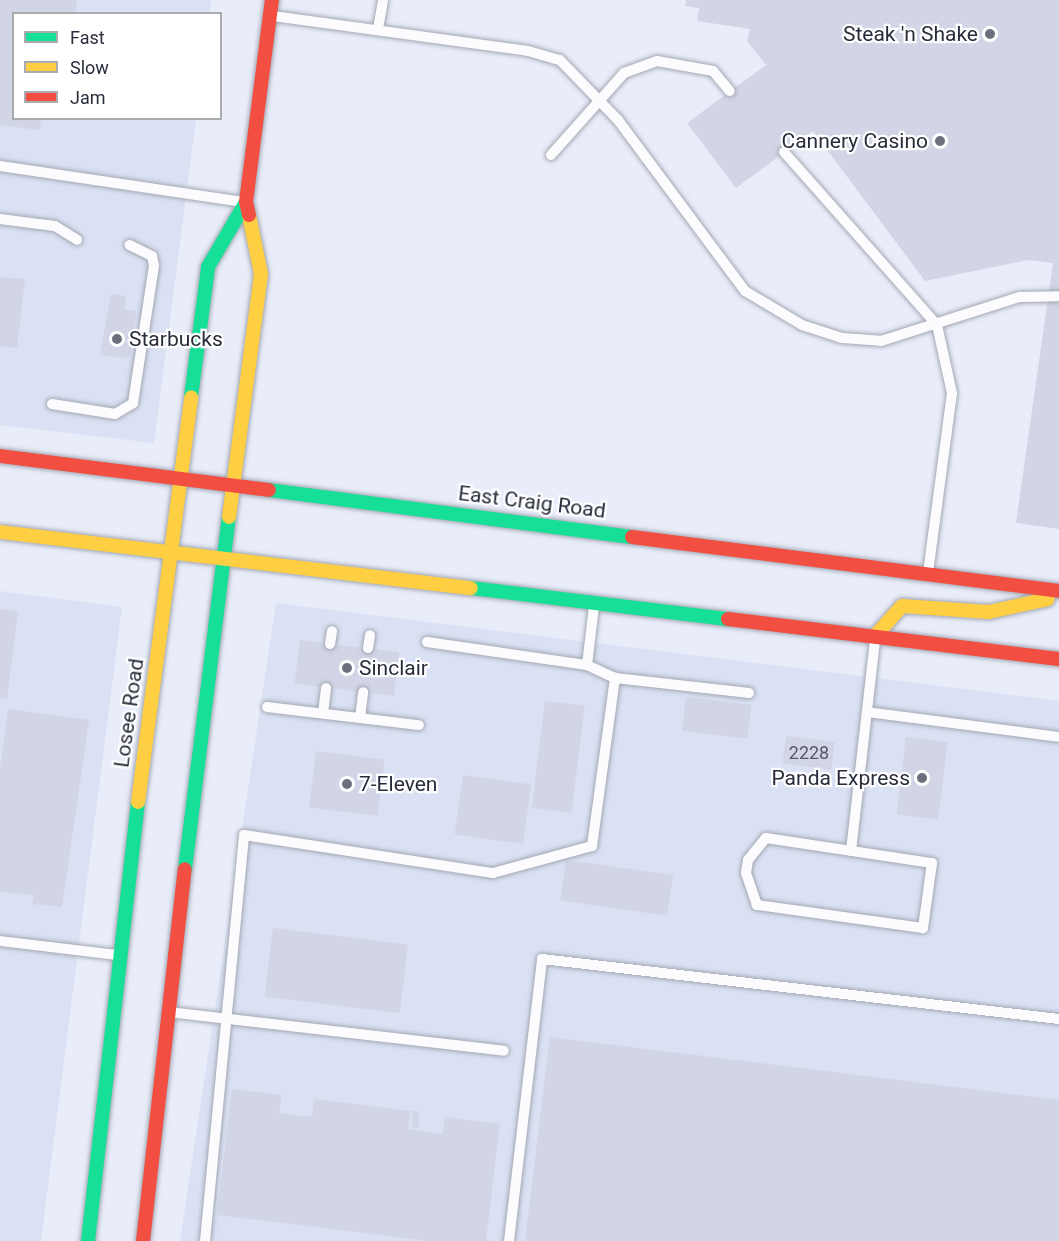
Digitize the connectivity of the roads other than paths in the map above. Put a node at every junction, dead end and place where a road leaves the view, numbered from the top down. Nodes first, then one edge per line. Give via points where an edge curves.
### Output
1 (272, 0) edge
2 (382, 0) edge
3 (270, 15) junction
4 (378, 29) junction
5 (730, 91) dead end
6 (598, 100) junction
7 (784, 152) dead end
8 (551, 154) dead end
9 (0, 166) edge
10 (246, 202) junction
11 (0, 219) edge
12 (77, 240) dead end
13 (129, 245) dead end
14 (1059, 296) edge
15 (937, 325) junction
16 (52, 404) dead end
17 (0, 456) edge
18 (183, 478) junction
19 (234, 484) junction
20 (0, 532) edge
21 (171, 552) junction
22 (224, 558) junction
23 (928, 576) junction
24 (1059, 591) edge
25 (1059, 597) edge
26 (595, 603) junction
27 (332, 631) dead end
28 (370, 635) dead end
29 (875, 636) junction
30 (427, 642) dead end
31 (330, 644) dead end
32 (368, 648) dead end
33 (1059, 659) edge
34 (588, 665) junction
35 (615, 678) junction
36 (326, 688) dead end
37 (363, 692) dead end
38 (749, 693) dead end
39 (267, 707) dead end
40 (867, 712) junction
41 (323, 713) junction
42 (360, 718) junction
43 (419, 725) dead end
44 (1059, 737) edge
45 (851, 851) junction
46 (0, 941) edge
47 (122, 956) junction
48 (169, 1012) junction
49 (1059, 1018) edge
50 (226, 1020) junction
51 (504, 1051) dead end
52 (88, 1241) edge
53 (143, 1241) edge
54 (205, 1241) edge
55 (509, 1241) edge

1 - 3 main road, Losee Road
2 - 4 lane
3 - 4 lane
3 - 10 main road, Losee Road
4 - 6 lane via 528,51 560,60
5 - 6 lane via 713,71 657,61 624,73
6 - 8 lane
6 - 15 lane via 745,291 802,325 842,338 881,341
7 - 15 lane
9 - 10 lane
10 - 18 main road, Losee Road via 208,267
10 - 19 main road, Losee Road via 261,274
11 - 12 lane via 55,226
13 - 16 lane via 152,256 154,266 133,403 115,414
14 - 15 lane via 1020,297
15 - 23 lane via 952,393
17 - 18 main road, East Craig Road
18 - 19 main road, East Craig Road
18 - 21 main road, Losee Road
19 - 22 main road, Losee Road
19 - 23 main road, East Craig Road
20 - 21 main road
21 - 22 main road
21 - 47 main road, Losee Road
22 - 26 main road
22 - 48 main road, Losee Road
23 - 24 main road, East Craig Road
25 - 29 main road via 988,612 902,606
26 - 29 main road
26 - 34 lane
27 - 31 lane
28 - 32 lane
29 - 33 main road
29 - 40 lane
30 - 34 lane
34 - 35 lane
35 - 38 lane
35 - 50 lane via 592,846 493,873 244,835
36 - 41 lane
37 - 42 lane
39 - 41 lane
40 - 44 lane
40 - 45 lane
41 - 42 lane
42 - 43 lane
45 - 45 lane via 932,863 922,928 757,906 752,899 746,873 748,860 766,838
46 - 47 lane
47 - 52 main road, Losee Road
48 - 50 lane
48 - 53 main road, Losee Road
49 - 55 lane via 542,959
50 - 51 lane
50 - 54 lane

